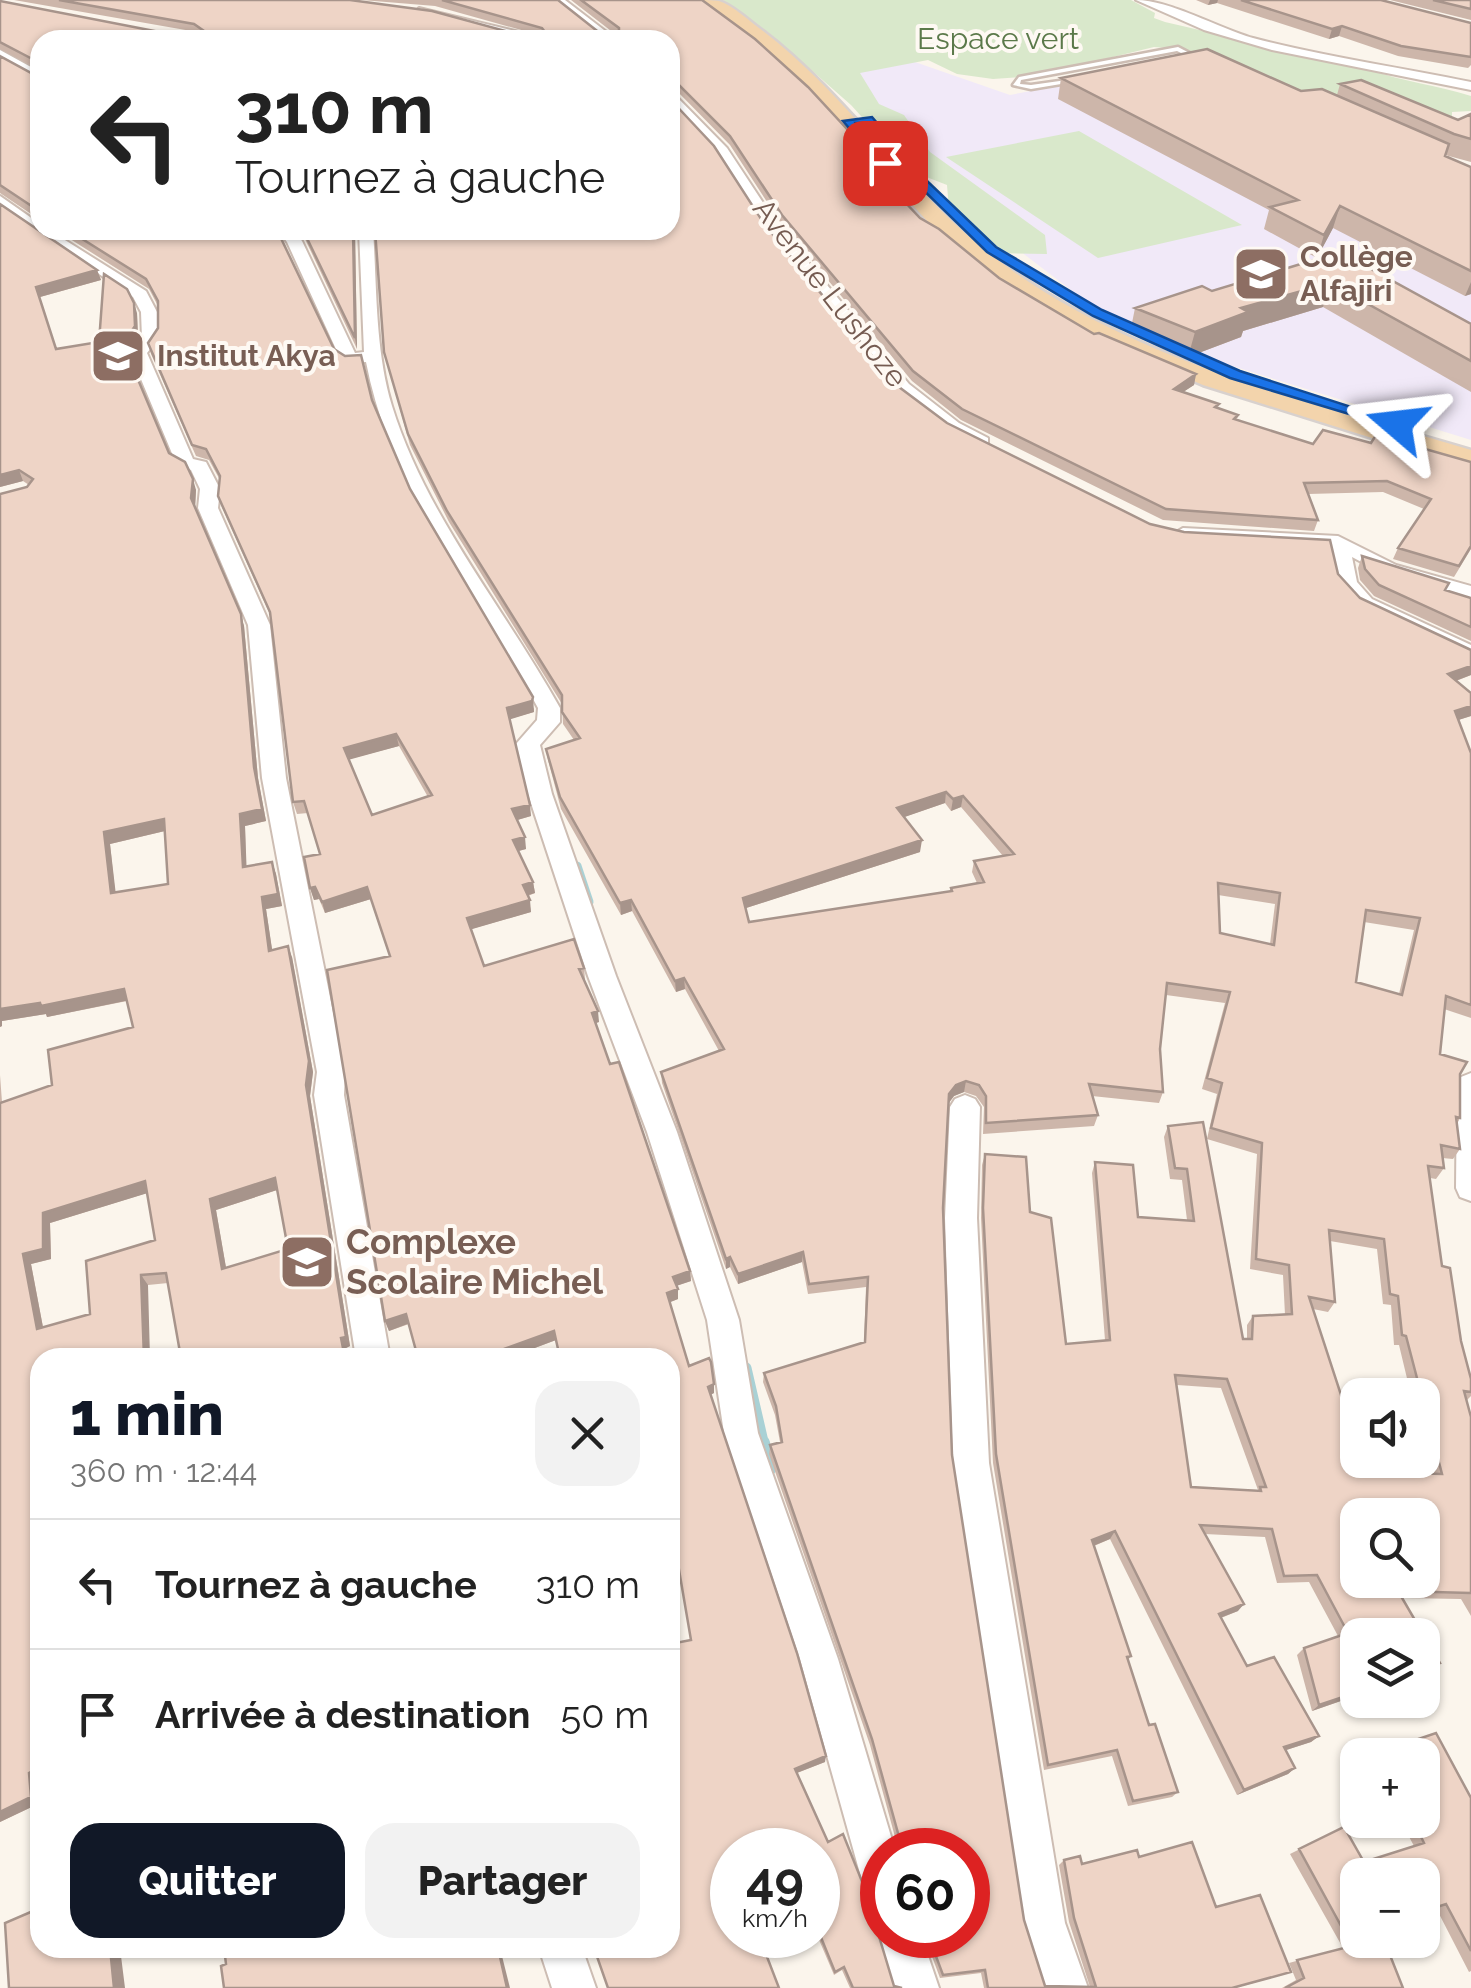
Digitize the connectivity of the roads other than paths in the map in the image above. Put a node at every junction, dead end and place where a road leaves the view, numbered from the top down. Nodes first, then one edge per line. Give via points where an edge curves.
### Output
1 (558, 0) edge
2 (706, 0) edge
3 (724, 0) edge
4 (1142, 0) edge
5 (396, 8) edge
6 (502, 30) edge
7 (598, 30) edge
8 (0, 54) edge
9 (1196, 58) junction
10 (1180, 61) edge
11 (1097, 64) junction
12 (1214, 66) edge
13 (30, 71) edge
14 (1112, 73) edge
15 (1422, 73) junction
16 (1096, 76) edge
17 (1471, 86) edge
18 (680, 106) edge
19 (858, 120) junction
20 (0, 200) edge
21 (30, 223) edge
22 (55, 240) edge
23 (293, 240) edge
24 (367, 240) edge
25 (1087, 316) junction
26 (373, 356) junction
27 (1471, 446) edge
28 (1003, 453) edge
29 (1471, 460) edge
30 (1168, 531) edge
31 (1338, 542) junction
32 (1471, 592) edge
33 (1471, 653) edge
34 (1471, 1085) edge
35 (964, 1107) dead end
36 (1471, 1188) edge
37 (370, 1348) edge
38 (868, 1828) edge
39 (564, 1958) edge
40 (907, 1958) edge
41 (574, 1988) edge
42 (917, 1988) edge
43 (1066, 1988) edge

1 - 7 street
2 - 19 main road
3 - 19 main road via 777,39
4 - 15 street via 1181,20 1287,50
5 - 6 street
8 - 13 street
9 - 10 lane
9 - 11 lane via 1178,50
9 - 12 lane
11 - 14 lane
11 - 16 lane via 1019,79 1016,85
15 - 17 street
15 - 17 street
18 - 28 street, Avenue Lushoze via 722,150 773,230 902,388 953,427
19 - 25 main road via 956,238 1004,275
20 - 21 street
22 - 37 street via 140,294 150,339 138,353 185,463 199,466 210,489 208,508 259,625 274,778 331,1072 329,1096
23 - 26 street via 348,358
24 - 26 street
25 - 27 main road via 1235,374
25 - 29 main road via 1216,381
26 - 38 street via 382,402 412,474 549,708 548,722 528,744 540,794 722,1320 741,1432
30 - 31 street
31 - 32 street via 1389,569
31 - 33 street via 1346,584 1365,602
34 - 36 street
35 - 43 street via 961,1218 972,1463 1044,1922
39 - 41 street
40 - 42 street

